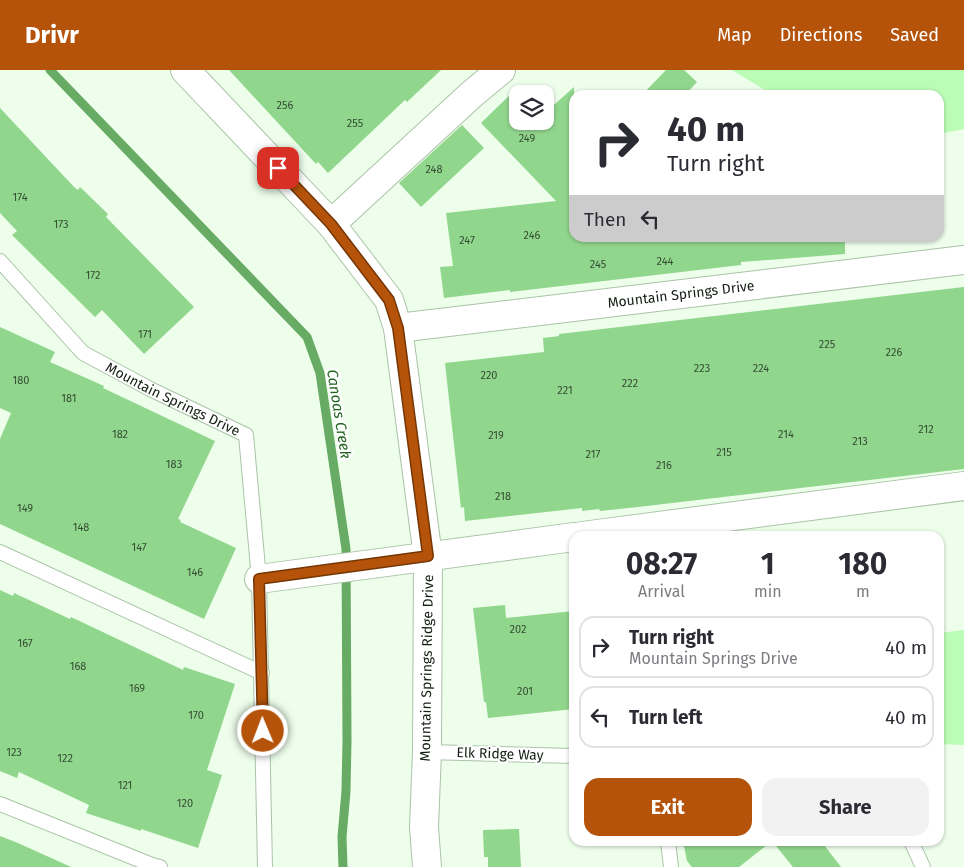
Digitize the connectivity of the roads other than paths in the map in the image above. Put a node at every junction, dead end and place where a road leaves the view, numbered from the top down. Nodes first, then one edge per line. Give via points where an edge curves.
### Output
1 (185, 70) edge
2 (501, 70) edge
3 (331, 224) junction
4 (964, 260) edge
5 (0, 261) edge
6 (398, 328) junction
7 (964, 486) edge
8 (620, 531) edge
9 (569, 538) edge
10 (0, 552) edge
11 (428, 556) junction
12 (259, 579) junction
13 (262, 673) junction
14 (427, 752) junction
15 (569, 756) edge
16 (0, 804) edge
17 (669, 846) edge
18 (913, 846) edge
19 (160, 867) edge
20 (265, 867) edge
21 (427, 867) edge
22 (671, 867) edge
23 (923, 867) edge

1 - 3 street, Mountain Springs Ridge Drive
2 - 3 street
3 - 6 street, Mountain Springs Ridge Drive via 389,300
4 - 6 street, Mountain Springs Drive
5 - 12 lane, Mountain Springs Drive via 83,353 246,435
6 - 11 street, Mountain Springs Ridge Drive
7 - 8 street
9 - 11 street
10 - 13 lane
11 - 12 street
11 - 14 street, Mountain Springs Ridge Drive
12 - 13 lane, Mountain Springs Drive
13 - 20 lane, Mountain Springs Drive
14 - 15 lane, Elk Ridge Way
14 - 21 street, Mountain Springs Ridge Drive via 424,827
16 - 19 lane
17 - 22 lane
18 - 23 lane

